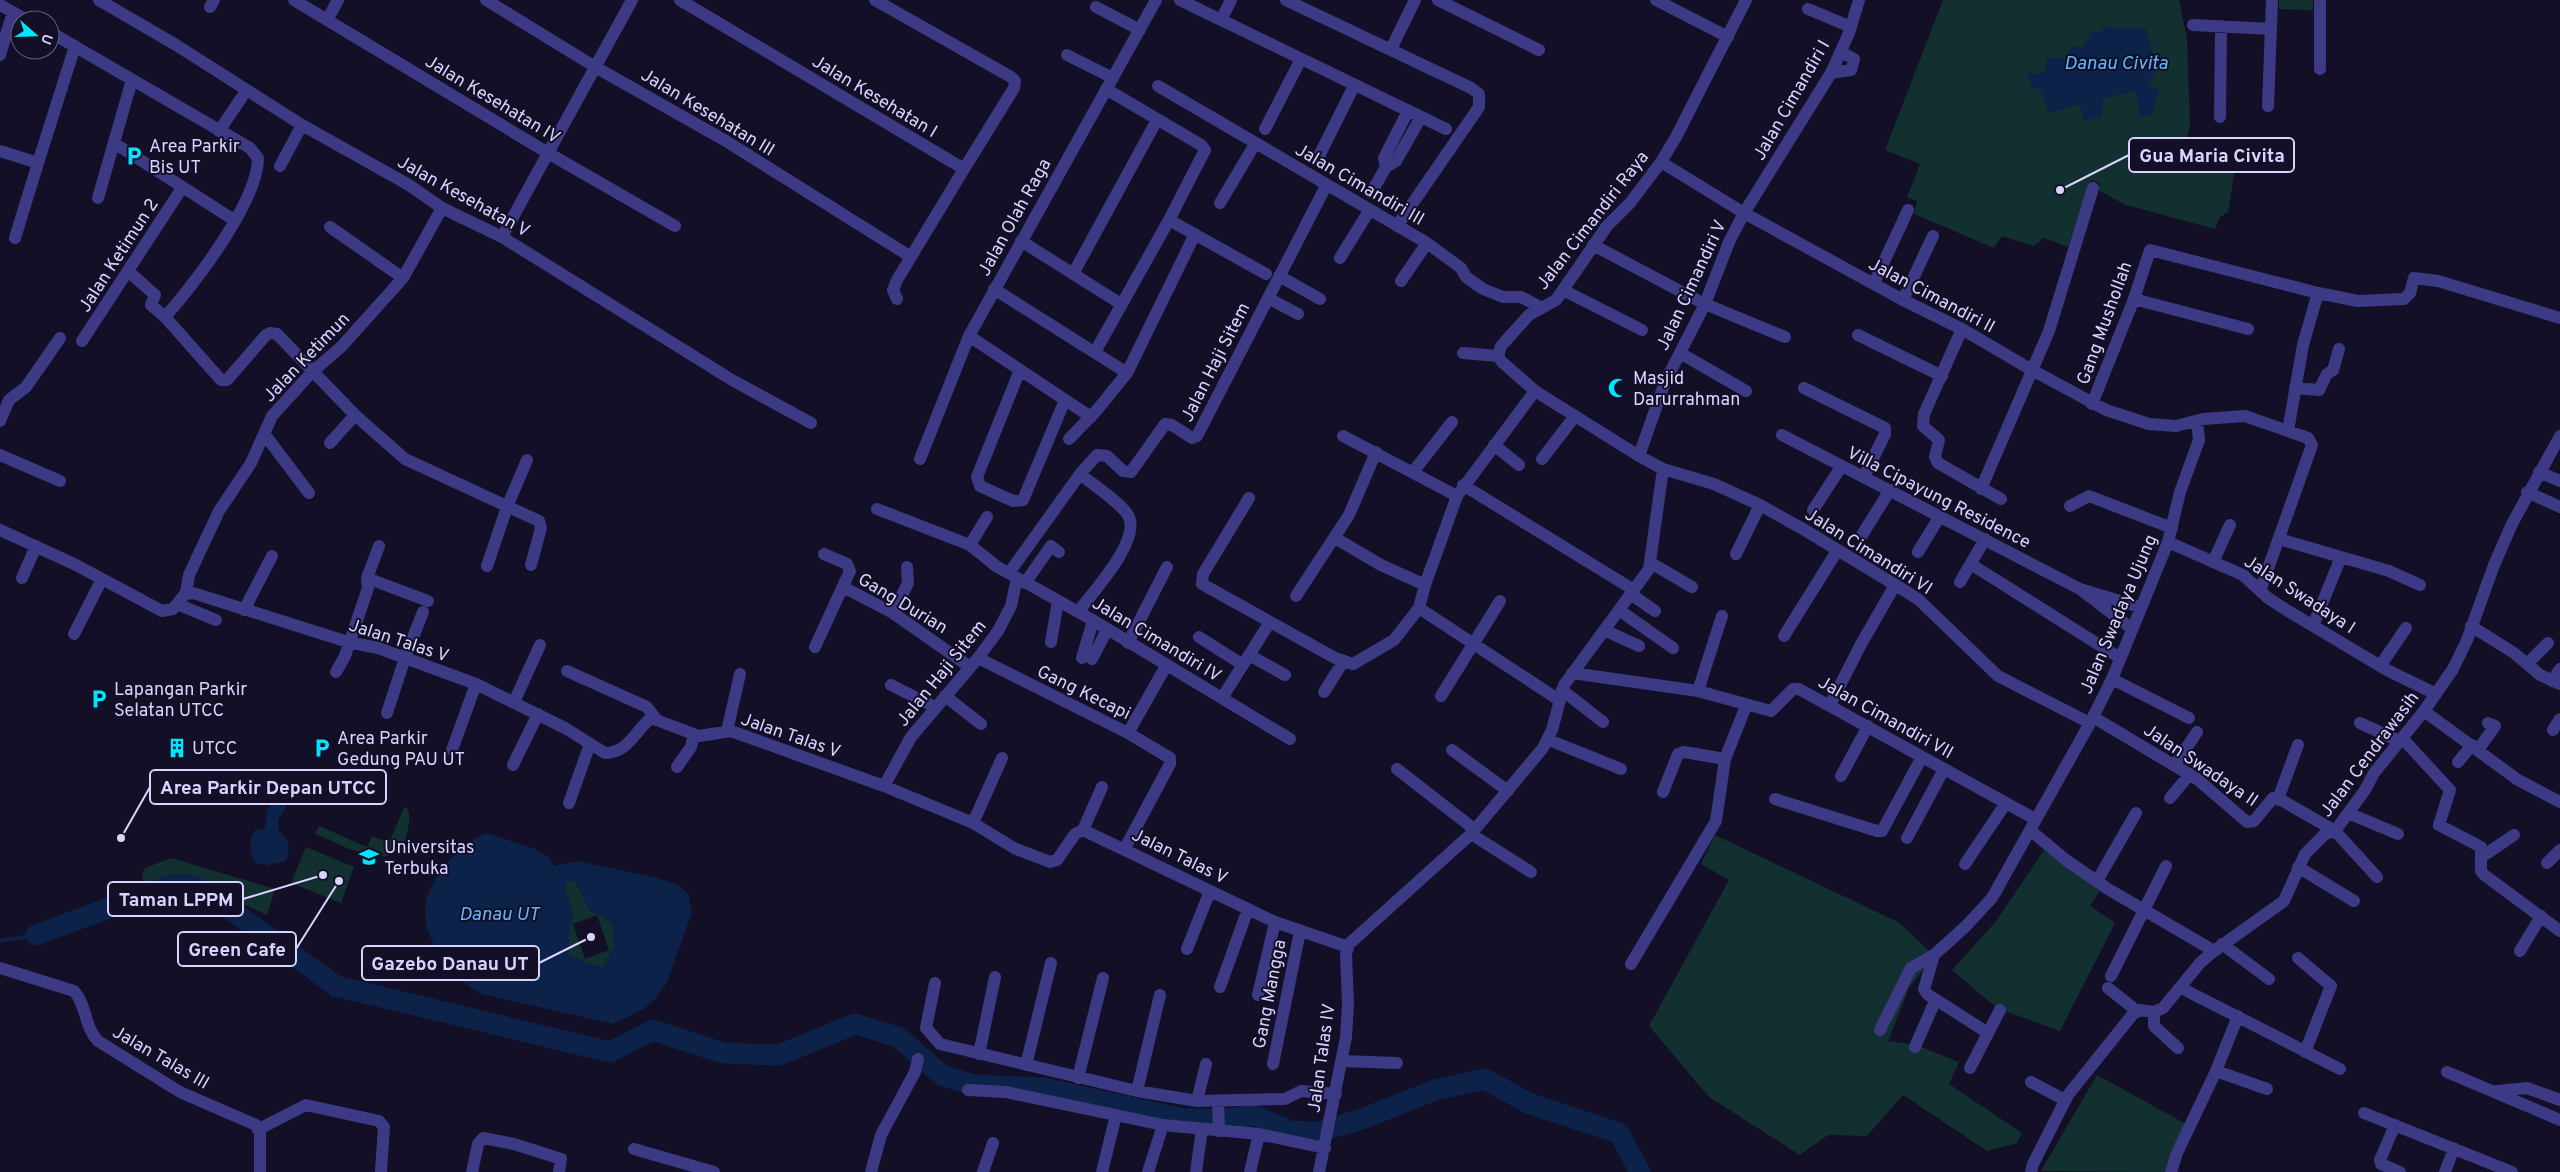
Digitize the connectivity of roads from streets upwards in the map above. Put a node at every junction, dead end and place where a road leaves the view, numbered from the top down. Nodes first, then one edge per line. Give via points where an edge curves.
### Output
1 (99, 0) edge
2 (294, 0) edge
3 (338, 0) edge
4 (486, 0) edge
5 (632, 0) edge
6 (680, 0) edge
7 (1156, 0) edge
8 (1180, 0) edge
9 (1231, 0) edge
10 (1286, 0) edge
11 (1415, 0) edge
12 (1438, 0) edge
13 (1656, 0) edge
14 (1859, 0) edge
15 (2272, 0) edge
16 (2320, 0) edge
17 (880, 1) edge
18 (1741, 2) edge
19 (1096, 7) dead end
20 (1808, 9) dead end
21 (10, 19) edge
22 (327, 20) junction
23 (1221, 20) junction
24 (2193, 25) dead end
25 (2221, 26) junction
26 (1851, 27) junction
27 (2271, 29) junction
28 (1140, 30) junction
29 (60, 38) edge
30 (1728, 38) junction
31 (75, 46) junction
32 (1392, 49) junction
33 (1539, 50) dead end
34 (0, 55) edge
35 (1067, 55) dead end
36 (1301, 60) junction
37 (597, 68) junction
38 (2320, 69) dead end
39 (132, 80) junction
40 (1109, 83) junction
41 (1158, 86) dead end
42 (1354, 86) junction
43 (242, 97) dead end
44 (2268, 106) dead end
45 (1408, 111) junction
46 (1421, 117) junction
47 (2220, 117) dead end
48 (1157, 120) junction
49 (302, 125) junction
50 (1265, 129) dead end
51 (1446, 129) dead end
52 (219, 131) junction
53 (114, 143) junction
54 (1255, 144) junction
55 (0, 151) edge
56 (548, 153) junction
57 (1318, 156) dead end
58 (1661, 162) junction
59 (38, 163) junction
60 (280, 166) dead end
61 (1386, 167) junction
62 (964, 169) junction
63 (1326, 186) junction
64 (182, 188) junction
65 (2093, 188) dead end
66 (1371, 192) dead end
67 (98, 198) dead end
68 (1220, 203) dead end
69 (442, 208) junction
70 (1908, 210) dead end
71 (1369, 211) junction
72 (1744, 212) junction
73 (234, 220) junction
74 (1169, 220) junction
75 (675, 226) dead end
76 (1397, 226) junction
77 (330, 227) dead end
78 (1194, 234) junction
79 (1932, 236) dead end
80 (502, 237) junction
81 (15, 238) dead end
82 (1021, 241) junction
83 (1427, 244) junction
84 (1593, 245) junction
85 (911, 257) junction
86 (1340, 258) dead end
87 (128, 270) junction
88 (1073, 274) junction
89 (1266, 274) dead end
90 (1279, 276) junction
91 (402, 278) junction
92 (1401, 281) dead end
93 (1874, 284) junction
94 (994, 289) junction
95 (1563, 290) junction
96 (2318, 293) junction
97 (1268, 298) junction
98 (897, 299) dead end
99 (2134, 299) junction
100 (1320, 300) dead end
101 (1903, 300) junction
102 (1701, 302) junction
103 (1121, 304) junction
104 (1542, 308) junction
105 (1298, 314) dead end
106 (165, 317) junction
107 (2560, 318) edge
108 (1962, 329) junction
109 (2248, 329) dead end
110 (1642, 330) dead end
111 (1858, 335) dead end
112 (969, 336) junction
113 (1785, 337) dead end
114 (60, 338) dead end
115 (82, 342) dead end
116 (2339, 349) dead end
117 (1095, 352) junction
118 (1680, 352) junction
119 (1463, 353) dead end
120 (1498, 356) junction
121 (1020, 370) junction
122 (2032, 370) junction
123 (312, 372) junction
124 (1127, 373) junction
125 (1942, 376) junction
126 (1804, 388) dead end
127 (2295, 388) junction
128 (1535, 391) junction
129 (1746, 391) dead end
130 (1065, 400) junction
131 (2092, 404) junction
132 (355, 415) junction
133 (1091, 416) junction
134 (1575, 416) junction
135 (0, 421) edge
136 (2198, 421) junction
137 (811, 422) dead end
138 (1452, 422) dead end
139 (2288, 431) junction
140 (265, 435) junction
141 (1782, 435) dead end
142 (1343, 436) dead end
143 (2560, 436) edge
144 (1069, 439) dead end
145 (330, 443) dead end
146 (1494, 445) junction
147 (1376, 452) junction
148 (0, 455) edge
149 (1639, 456) junction
150 (2555, 456) edge
151 (920, 459) dead end
152 (1542, 459) dead end
153 (527, 460) dead end
154 (1519, 465) dead end
155 (1841, 467) junction
156 (1663, 469) junction
157 (1413, 472) junction
158 (2539, 472) junction
159 (1080, 474) junction
160 (1864, 477) junction
161 (60, 481) dead end
162 (2560, 481) edge
163 (1981, 489) junction
164 (1460, 490) junction
165 (1890, 490) junction
166 (2527, 492) junction
167 (309, 493) dead end
168 (1249, 498) dead end
169 (2001, 499) dead end
170 (1760, 505) junction
171 (2070, 506) dead end
172 (507, 507) junction
173 (2560, 507) edge
174 (877, 509) dead end
175 (1813, 510) dead end
176 (1940, 516) junction
177 (987, 517) dead end
178 (2230, 524) dead end
179 (2172, 528) junction
180 (0, 530) edge
181 (1862, 535) dead end
182 (1335, 538) junction
183 (1986, 539) junction
184 (2279, 539) junction
185 (2168, 542) junction
186 (970, 545) junction
187 (36, 546) junction
188 (379, 546) dead end
189 (1837, 551) junction
190 (1059, 552) dead end
191 (1918, 552) dead end
192 (824, 554) dead end
193 (1736, 554) dead end
194 (272, 556) dead end
195 (2341, 557) junction
196 (2213, 562) junction
197 (1651, 563) junction
198 (531, 565) dead end
199 (487, 566) dead end
200 (907, 567) dead end
201 (1168, 567) dead end
202 (1977, 568) dead end
203 (22, 578) dead end
204 (366, 578) junction
205 (1017, 578) junction
206 (102, 579) junction
207 (1960, 582) dead end
208 (1425, 585) junction
209 (1895, 585) junction
210 (2420, 585) dead end
211 (843, 587) junction
212 (1692, 587) dead end
213 (2080, 589) junction
214 (2260, 591) junction
215 (1632, 592) junction
216 (186, 593) junction
217 (1296, 596) dead end
218 (1058, 601) junction
219 (1500, 601) dead end
220 (2121, 601) junction
221 (177, 604) junction
222 (2140, 607) junction
223 (1419, 608) junction
224 (244, 610) junction
225 (1619, 610) junction
226 (1655, 611) dead end
227 (1078, 612) junction
228 (893, 613) junction
229 (2114, 615) junction
230 (1722, 616) dead end
231 (216, 620) dead end
232 (1093, 621) junction
233 (1270, 622) junction
234 (2313, 626) junction
235 (2472, 626) junction
236 (2131, 628) junction
237 (2406, 628) dead end
238 (1107, 630) junction
239 (1604, 630) junction
240 (74, 634) dead end
241 (1784, 636) dead end
242 (1199, 637) dead end
243 (348, 642) junction
244 (1051, 642) dead end
245 (1128, 642) junction
246 (2548, 643) dead end
247 (540, 645) dead end
248 (1472, 645) junction
249 (1639, 646) dead end
250 (815, 647) dead end
251 (1673, 648) dead end
252 (405, 658) junction
253 (2120, 658) junction
254 (1246, 660) junction
255 (974, 662) junction
256 (1343, 662) junction
257 (2527, 664) junction
258 (1166, 666) junction
259 (2380, 666) junction
260 (2560, 669) edge
261 (567, 671) dead end
262 (336, 672) dead end
263 (1572, 673) junction
264 (740, 674) dead end
265 (1284, 675) dead end
266 (2112, 679) junction
267 (2556, 682) edge
268 (476, 684) junction
269 (891, 685) dead end
270 (1698, 691) junction
271 (1324, 692) dead end
272 (2436, 694) junction
273 (1560, 695) junction
274 (945, 696) junction
275 (1441, 696) dead end
276 (1222, 698) junction
277 (514, 702) junction
278 (1830, 705) junction
279 (1746, 706) junction
280 (935, 707) junction
281 (2424, 711) junction
282 (387, 713) dead end
283 (538, 714) junction
284 (2189, 718) dead end
285 (656, 719) junction
286 (2091, 720) junction
287 (1603, 722) dead end
288 (2360, 723) dead end
289 (2488, 723) dead end
290 (981, 724) dead end
291 (1868, 726) junction
292 (727, 730) junction
293 (2197, 732) dead end
294 (1128, 733) junction
295 (694, 734) junction
296 (1290, 739) dead end
297 (2401, 739) junction
298 (1549, 740) junction
299 (590, 744) junction
300 (2298, 745) dead end
301 (2475, 748) junction
302 (452, 750) dead end
303 (1452, 750) dead end
304 (1922, 757) junction
305 (1002, 758) dead end
306 (1725, 759) junction
307 (2458, 762) dead end
308 (513, 765) dead end
309 (2175, 765) junction
310 (677, 767) dead end
311 (1397, 769) dead end
312 (1621, 769) dead end
313 (1944, 769) junction
314 (2190, 774) junction
315 (1841, 776) dead end
316 (884, 786) junction
317 (1102, 787) dead end
318 (1508, 792) junction
319 (1663, 792) dead end
320 (2170, 798) dead end
321 (1775, 799) dead end
322 (2278, 799) junction
323 (2560, 802) edge
324 (569, 803) dead end
325 (2006, 803) junction
326 (2136, 812) dead end
327 (2348, 813) junction
328 (973, 823) junction
329 (2033, 825) junction
330 (1083, 830) junction
331 (2335, 831) junction
332 (1472, 832) junction
333 (2398, 834) dead end
334 (2514, 835) dead end
335 (1907, 838) dead end
336 (1125, 848) junction
337 (2560, 850) edge
338 (2483, 856) junction
339 (2547, 863) dead end
340 (1964, 864) dead end
341 (2166, 866) dead end
342 (2298, 867) junction
343 (1531, 872) dead end
344 (2377, 877) dead end
345 (2097, 881) junction
346 (1210, 891) junction
347 (2354, 901) dead end
348 (1248, 909) junction
349 (2144, 909) junction
350 (2541, 916) junction
351 (1275, 922) junction
352 (2560, 931) edge
353 (1300, 932) junction
354 (1348, 947) junction
355 (2218, 948) junction
356 (1187, 949) dead end
357 (2520, 951) dead end
358 (1934, 955) junction
359 (2298, 958) dead end
360 (1051, 963) dead end
361 (1632, 964) dead end
362 (0, 968) edge
363 (995, 977) dead end
364 (1102, 978) dead end
365 (2269, 979) dead end
366 (935, 983) dead end
367 (2181, 986) junction
368 (1220, 988) dead end
369 (1160, 995) dead end
370 (1258, 995) dead end
371 (1935, 1001) junction
372 (2000, 1010) dead end
373 (2137, 1011) junction
374 (2154, 1012) junction
375 (2238, 1016) junction
376 (1880, 1030) dead end
377 (1988, 1033) junction
378 (1914, 1047) dead end
379 (2178, 1048) dead end
380 (2305, 1052) junction
381 (979, 1054) junction
382 (918, 1059) dead end
383 (1342, 1061) junction
384 (1396, 1063) dead end
385 (1206, 1064) dead end
386 (1273, 1064) dead end
387 (1026, 1066) junction
388 (1970, 1068) dead end
389 (2340, 1069) dead end
390 (2216, 1071) junction
391 (2447, 1072) dead end
392 (1078, 1078) junction
393 (2032, 1082) dead end
394 (968, 1090) dead end
395 (2266, 1090) dead end
396 (1137, 1091) junction
397 (2495, 1091) junction
398 (1336, 1094) junction
399 (2065, 1100) junction
400 (2560, 1100) edge
401 (1197, 1101) junction
402 (1218, 1102) junction
403 (2364, 1113) dead end
404 (1116, 1115) junction
405 (2560, 1120) edge
406 (1219, 1125) junction
407 (2395, 1125) junction
408 (1163, 1126) junction
409 (259, 1129) junction
410 (1202, 1130) junction
411 (1259, 1134) junction
412 (993, 1143) dead end
413 (1326, 1144) junction
414 (2454, 1148) junction
415 (634, 1150) dead end
416 (260, 1172) edge
417 (381, 1172) edge
418 (472, 1172) edge
419 (559, 1172) edge
420 (714, 1172) edge
421 (871, 1172) edge
422 (983, 1172) edge
423 (1102, 1172) edge
424 (1148, 1172) edge
425 (1196, 1172) edge
426 (1250, 1172) edge
427 (1320, 1172) edge
428 (2031, 1172) edge
429 (2171, 1172) edge
430 (2400, 1172) edge
431 (2445, 1172) edge
432 (2512, 1172) edge

1 - 49 street, Jalan Kesehatan V
2 - 22 street, Jalan Kesehatan IV
3 - 22 street
4 - 37 street, Jalan Kesehatan III
5 - 37 street
6 - 62 street, Jalan Kesehatan I
7 - 28 street, Jalan Olah Raga
8 - 23 street
9 - 23 street
10 - 32 street
11 - 32 street
12 - 33 street
13 - 30 street
14 - 26 street, Jalan Cimandiri I
15 - 27 street
16 - 38 street
17 - 62 street via 1015,81 1014,88
18 - 30 street, Jalan Cimandiri Raya
19 - 28 street
20 - 26 street
21 - 34 street
22 - 56 street, Jalan Kesehatan IV
23 - 36 street
24 - 25 street
25 - 27 street
25 - 47 street
26 - 72 street, Jalan Cimandiri I via 1831,73
27 - 44 street
28 - 40 street, Jalan Olah Raga
29 - 31 street
30 - 58 street, Jalan Cimandiri Raya
31 - 39 street
31 - 59 street
32 - 76 street via 1479,94 1479,106
35 - 40 street
36 - 42 street
36 - 50 street
37 - 56 street
37 - 85 street, Jalan Kesehatan III via 726,141
39 - 52 street
39 - 53 street
40 - 48 street
40 - 82 street, Jalan Olah Raga
41 - 54 street, Jalan Cimandiri III
42 - 45 street
42 - 57 street
43 - 52 street
45 - 46 street
45 - 61 street via 1384,158
46 - 51 street
46 - 61 street via 1396,161
48 - 74 street via 1205,150
48 - 88 street
49 - 60 street
49 - 69 street, Jalan Kesehatan V via 409,185
52 - 73 street via 250,148 258,158 257,173
53 - 64 street
53 - 67 street
54 - 63 street, Jalan Cimandiri III
54 - 68 street
55 - 59 street
56 - 75 street, Jalan Kesehatan IV
56 - 80 street
58 - 72 street, Jalan Cimandiri II
58 - 84 street, Jalan Cimandiri Raya
59 - 81 street
61 - 66 street
62 - 85 street
63 - 71 street, Jalan Cimandiri III
63 - 90 street, Jalan Haji Sitem
64 - 73 street
64 - 87 street, Jalan Ketimun 2
65 - 122 street via 2053,319
69 - 80 street, Jalan Kesehatan V
69 - 91 street, Jalan Ketimun
70 - 93 street
71 - 76 street, Jalan Cimandiri III
71 - 86 street
72 - 93 street, Jalan Cimandiri II
72 - 102 street, Jalan Cimandiri V
73 - 106 street via 184,296
74 - 78 street
74 - 103 street
76 - 83 street, Jalan Cimandiri III
77 - 91 street
78 - 89 street
78 - 124 street
79 - 101 street
80 - 137 street, Jalan Kesehatan V via 732,380
82 - 88 street
82 - 94 street, Jalan Olah Raga
83 - 92 street
83 - 104 street, Jalan Cimandiri III via 1461,268 1466,277 1483,289 1503,297 1521,296
84 - 95 street, Jalan Cimandiri Raya
84 - 102 street
85 - 98 street via 893,288
87 - 106 street via 155,295 151,305
87 - 115 street, Jalan Ketimun 2
88 - 103 street
90 - 97 street, Jalan Haji Sitem
90 - 100 street
91 - 123 street, Jalan Ketimun via 341,347
93 - 101 street, Jalan Cimandiri II
94 - 112 street, Jalan Olah Raga
94 - 117 street
95 - 104 street, Jalan Cimandiri Raya via 1556,300
95 - 110 street
96 - 99 street, Gang Mushollah via 2150,250
96 - 107 street via 2358,300 2404,299 2416,277
96 - 127 street
97 - 105 street
97 - 159 street, Jalan Haji Sitem via 1197,436 1192,438 1165,424 1131,472 1122,471 1102,454
99 - 109 street
99 - 131 street, Gang Mushollah
101 - 108 street, Jalan Cimandiri II
102 - 113 street
102 - 118 street, Jalan Cimandiri V
103 - 117 street
104 - 120 street, Jalan Cimandiri Raya via 1529,315 1501,346
106 - 123 street via 221,380 227,380 270,333 277,334
108 - 122 street, Jalan Cimandiri II
108 - 125 street
111 - 125 street
112 - 121 street
112 - 151 street, Jalan Olah Raga
114 - 135 street via 26,387 9,400
116 - 127 street via 2333,370 2327,374 2319,390
117 - 124 street
118 - 129 street
118 - 149 street, Jalan Cimandiri V via 1665,382
119 - 120 street
120 - 128 street
121 - 130 street
121 - 130 street via 977,477 980,486 1014,501 1023,500
122 - 131 street, Jalan Cimandiri II
122 - 163 street
123 - 132 street
123 - 140 street, Jalan Ketimun via 275,412
124 - 133 street
125 - 163 street via 1924,414 1923,426 1939,440 1935,458 1938,463
126 - 160 street via 1886,428
127 - 139 street
128 - 134 street
128 - 146 street
130 - 133 street
131 - 136 street, Jalan Cimandiri II via 2149,424 2176,426
132 - 145 street
132 - 172 street via 411,462
133 - 144 street
134 - 149 street
134 - 152 street
136 - 139 street via 2245,416
136 - 179 street, Jalan Swadaya Ujung via 2199,440 2180,492
138 - 157 street
139 - 184 street via 2308,438 2312,445
140 - 167 street
140 - 216 street, Jalan Ketimun via 251,463 219,511 189,575
141 - 155 street, Villa Cipayung Residence
142 - 147 street
143 - 150 street, Jalan Cendrawasih
146 - 154 street
146 - 164 street
147 - 157 street
147 - 182 street via 1354,505
148 - 161 street
149 - 156 street
150 - 158 street, Jalan Cendrawasih
153 - 172 street
155 - 160 street, Villa Cipayung Residence
155 - 175 street
156 - 170 street, Jalan Cimandiri VI via 1714,484
156 - 197 street
157 - 164 street
158 - 162 street
158 - 166 street, Jalan Cendrawasih
159 - 205 street, Jalan Haji Sitem
159 - 227 street via 1123,510 1130,523 1124,552
160 - 165 street, Villa Cipayung Residence
163 - 169 street
164 - 208 street
164 - 215 street
165 - 176 street, Villa Cipayung Residence
165 - 181 street
166 - 173 street
166 - 235 street, Jalan Cendrawasih via 2497,556
168 - 233 street via 1204,574 1202,584
170 - 189 street, Jalan Cimandiri VI
170 - 193 street
171 - 179 street via 2089,496
172 - 198 street via 541,524
172 - 199 street
174 - 186 street, Jalan Cimandiri IV
176 - 183 street, Villa Cipayung Residence
176 - 191 street
177 - 186 street
178 - 196 street
179 - 185 street, Jalan Swadaya Ujung
180 - 187 street
182 - 208 street via 1381,565
182 - 217 street
183 - 207 street
183 - 213 street, Villa Cipayung Residence
184 - 195 street
184 - 214 street
185 - 196 street, Jalan Swadaya I
185 - 222 street, Jalan Swadaya Ujung
186 - 205 street, Jalan Cimandiri IV
187 - 203 street
187 - 206 street
188 - 204 street
189 - 209 street, Jalan Cimandiri VI
189 - 241 street
190 - 205 street via 1051,546
192 - 211 street via 849,566
194 - 224 street
195 - 210 street via 2389,571
195 - 234 street
196 - 214 street, Jalan Swadaya I via 2243,575
197 - 212 street
197 - 215 street
200 - 228 street via 908,583
201 - 245 street
202 - 253 street
204 - 243 street via 368,588
204 - 252 street via 426,606
205 - 218 street, Jalan Cimandiri IV
205 - 255 street, Jalan Haji Sitem via 1011,606 998,631
206 - 221 street via 162,611 169,611
206 - 240 street
208 - 223 street
209 - 278 street
209 - 286 street, Jalan Cimandiri VI via 1919,600 1998,676
211 - 228 street, Gang Durian
211 - 250 street
213 - 220 street, Villa Cipayung Residence
213 - 229 street, Villa Cipayung Residence
214 - 234 street, Jalan Swadaya I
215 - 225 street
215 - 226 street
216 - 221 street
216 - 224 street, Jalan Talas V
218 - 227 street, Jalan Cimandiri IV
218 - 244 street
219 - 248 street
220 - 222 street, Villa Cipayung Residence
220 - 229 street
221 - 231 street
222 - 236 street, Jalan Swadaya Ujung
223 - 248 street
223 - 256 street via 1394,640 1353,664
224 - 243 street, Jalan Talas V
225 - 239 street
225 - 251 street
227 - 232 street, Jalan Cimandiri IV
228 - 255 street, Gang Durian
229 - 236 street, Villa Cipayung Residence
230 - 270 street
232 - 238 street, Jalan Cimandiri IV
232 - 238 street via 1087,659
233 - 254 street, Jalan Cimandiri IV
233 - 256 street
234 - 259 street, Jalan Swadaya I
235 - 257 street
235 - 272 street, Jalan Cendrawasih via 2460,657
236 - 253 street, Jalan Swadaya Ujung
237 - 259 street
238 - 245 street, Jalan Cimandiri IV
239 - 249 street
239 - 263 street
242 - 254 street
243 - 252 street, Jalan Talas V
243 - 262 street
245 - 258 street, Jalan Cimandiri IV
246 - 257 street
247 - 277 street
248 - 273 street
248 - 275 street
252 - 268 street, Jalan Talas V
252 - 282 street
253 - 266 street, Jalan Swadaya Ujung
254 - 265 street
254 - 276 street, Jalan Cimandiri IV
255 - 274 street, Jalan Haji Sitem
255 - 294 street, Gang Kecapi
256 - 271 street
257 - 267 street
258 - 276 street, Jalan Cimandiri IV
258 - 294 street
259 - 272 street, Jalan Swadaya I
260 - 267 street
261 - 285 street via 647,706
263 - 270 street, Jalan Cimandiri VII
263 - 273 street
264 - 292 street
266 - 284 street
266 - 286 street, Jalan Swadaya Ujung
268 - 277 street, Jalan Talas V
268 - 302 street
269 - 280 street
270 - 279 street, Jalan Cimandiri VII
272 - 281 street, Jalan Cendrawasih
273 - 287 street
273 - 298 street
274 - 280 street, Jalan Haji Sitem
274 - 290 street
276 - 296 street
277 - 283 street, Jalan Talas V
278 - 279 street, Jalan Cimandiri VII via 1793,689 1771,711
278 - 291 street, Jalan Cimandiri VII
279 - 306 street
280 - 316 street, Jalan Haji Sitem via 904,748
281 - 297 street, Jalan Cendrawasih
281 - 301 street
283 - 299 street, Jalan Talas V
283 - 308 street
285 - 295 street, Jalan Talas V
285 - 299 street, Jalan Talas V via 649,720 619,750 605,753
286 - 309 street, Jalan Swadaya II
286 - 329 street, Jalan Swadaya Ujung
288 - 297 street
289 - 301 street via 2495,726
291 - 304 street, Jalan Cimandiri VII
291 - 315 street
292 - 295 street, Jalan Talas V
292 - 316 street, Jalan Talas V
293 - 309 street
294 - 336 street, Gang Kecapi via 1168,755 1171,761
295 - 310 street via 691,747
297 - 327 street, Jalan Cendrawasih
297 - 338 street via 2450,790 2439,825 2481,847
298 - 312 street
298 - 318 street
299 - 324 street
300 - 322 street
301 - 307 street
301 - 323 street via 2518,780
303 - 318 street
304 - 313 street, Jalan Cimandiri VII
304 - 321 street via 1882,831
305 - 328 street
306 - 319 street via 1684,752 1678,754
306 - 361 street via 1716,821
309 - 314 street, Jalan Swadaya II
311 - 332 street
313 - 325 street, Jalan Cimandiri VII
313 - 335 street
314 - 320 street
314 - 322 street, Jalan Swadaya II via 2250,823 2274,798
316 - 328 street, Jalan Talas V
317 - 330 street
318 - 332 street
322 - 331 street, Jalan Swadaya II
325 - 329 street, Jalan Cimandiri VII
325 - 340 street
326 - 345 street
327 - 331 street, Jalan Cendrawasih
327 - 333 street
328 - 330 street, Jalan Talas V via 1014,848 1050,862 1057,860 1075,834
329 - 345 street, Jalan Cimandiri VII via 2066,860
329 - 358 street, Jalan Swadaya Ujung via 1992,898
330 - 336 street, Jalan Talas V
331 - 342 street, Jalan Cendrawasih via 2325,834 2313,845
331 - 344 street, Jalan Swadaya II
332 - 343 street
332 - 354 street
334 - 338 street
336 - 346 street, Jalan Talas V
337 - 339 street
338 - 350 street via 2483,874
341 - 349 street
342 - 347 street
342 - 355 street, Jalan Cendrawasih via 2284,902
345 - 349 street, Jalan Cimandiri VII
346 - 348 street, Jalan Talas V
346 - 356 street
348 - 351 street, Jalan Talas V
348 - 368 street
349 - 355 street, Jalan Cimandiri VII
349 - 373 street via 2109,982
350 - 352 street
350 - 357 street
351 - 353 street, Jalan Talas V
351 - 370 street
353 - 354 street, Jalan Talas V
353 - 386 street, Gang Mangga
354 - 383 street, Jalan Talas IV via 1348,1004
355 - 365 street, Jalan Cimandiri VII
355 - 367 street, Jalan Cendrawasih
358 - 371 street via 1924,989
358 - 376 street, Jalan Swadaya Ujung via 1911,968
359 - 380 street via 2331,986
360 - 387 street
362 - 409 street, Jalan Talas III via 74,991 98,1041 180,1092
363 - 381 street
364 - 392 street
366 - 381 street via 926,1028 940,1044
367 - 374 street, Jalan Cendrawasih via 2163,1008
367 - 375 street
369 - 396 street
371 - 377 street
371 - 378 street
372 - 377 street
373 - 374 street
373 - 399 street
374 - 379 street via 2154,1026
375 - 380 street
375 - 390 street
377 - 388 street
380 - 389 street
381 - 387 street
382 - 421 street via 915,1072 881,1135
383 - 384 street
383 - 398 street, Jalan Talas IV
385 - 401 street
387 - 392 street
390 - 395 street
390 - 429 street via 2184,1136
391 - 397 street
392 - 396 street
393 - 399 street
394 - 404 street via 1006,1092
396 - 401 street
397 - 400 street via 2527,1088
397 - 405 street
398 - 402 street via 1301,1091 1285,1099
398 - 413 street, Jalan Talas IV
399 - 428 street
401 - 402 street
402 - 406 street
403 - 407 street
404 - 408 street
404 - 423 street
406 - 410 street
406 - 411 street
407 - 414 street
407 - 430 street via 2380,1160 2381,1164
408 - 410 street
408 - 424 street
409 - 416 street
409 - 417 street via 306,1105 379,1121 384,1127
410 - 425 street
411 - 413 street
411 - 426 street
412 - 422 street
413 - 427 street, Jalan Talas IV
414 - 431 street
414 - 432 street
415 - 420 street
418 - 419 street via 478,1144 483,1138 561,1159

